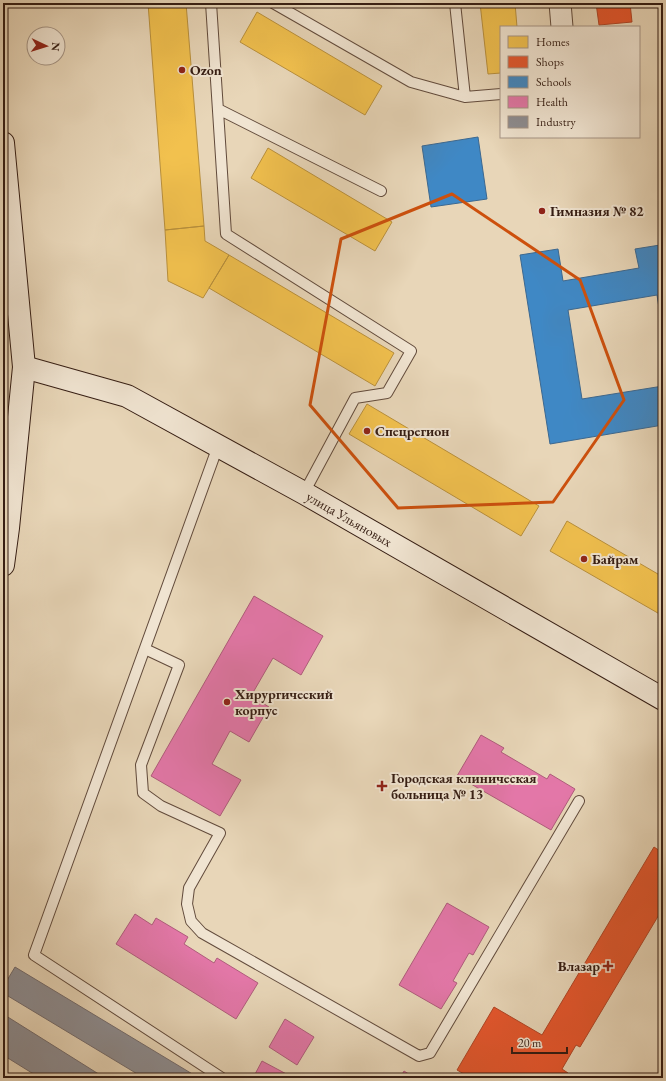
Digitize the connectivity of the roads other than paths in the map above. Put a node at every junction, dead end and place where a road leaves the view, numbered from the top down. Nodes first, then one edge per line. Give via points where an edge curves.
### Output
1 (211, 3) edge
2 (273, 3) edge
3 (455, 3) edge
4 (560, 3) edge
5 (562, 26) edge
6 (500, 94) edge
7 (465, 97) junction
8 (218, 109) junction
9 (3, 144) edge
10 (381, 191) dead end
11 (24, 367) junction
12 (218, 446) junction
13 (9, 452) edge
14 (304, 493) junction
15 (3, 565) edge
16 (144, 649) junction
17 (663, 699) edge
18 (579, 801) dead end
19 (222, 1078) edge

1 - 8 lane
2 - 7 lane via 411,82
3 - 7 lane
4 - 5 street
6 - 7 lane
8 - 10 lane
8 - 14 lane via 226,234 410,351 387,393 355,398
9 - 11 main road
11 - 12 main road, улица Ульяновых via 127,396
11 - 13 main road
12 - 14 main road, улица Ульяновых
12 - 16 lane
13 - 15 main road
14 - 17 main road, улица Ульяновых
16 - 18 lane via 179,665 141,765 143,793 161,806 220,833 189,888 187,904 191,921 202,933 419,1056 430,1053
16 - 19 lane via 34,955

